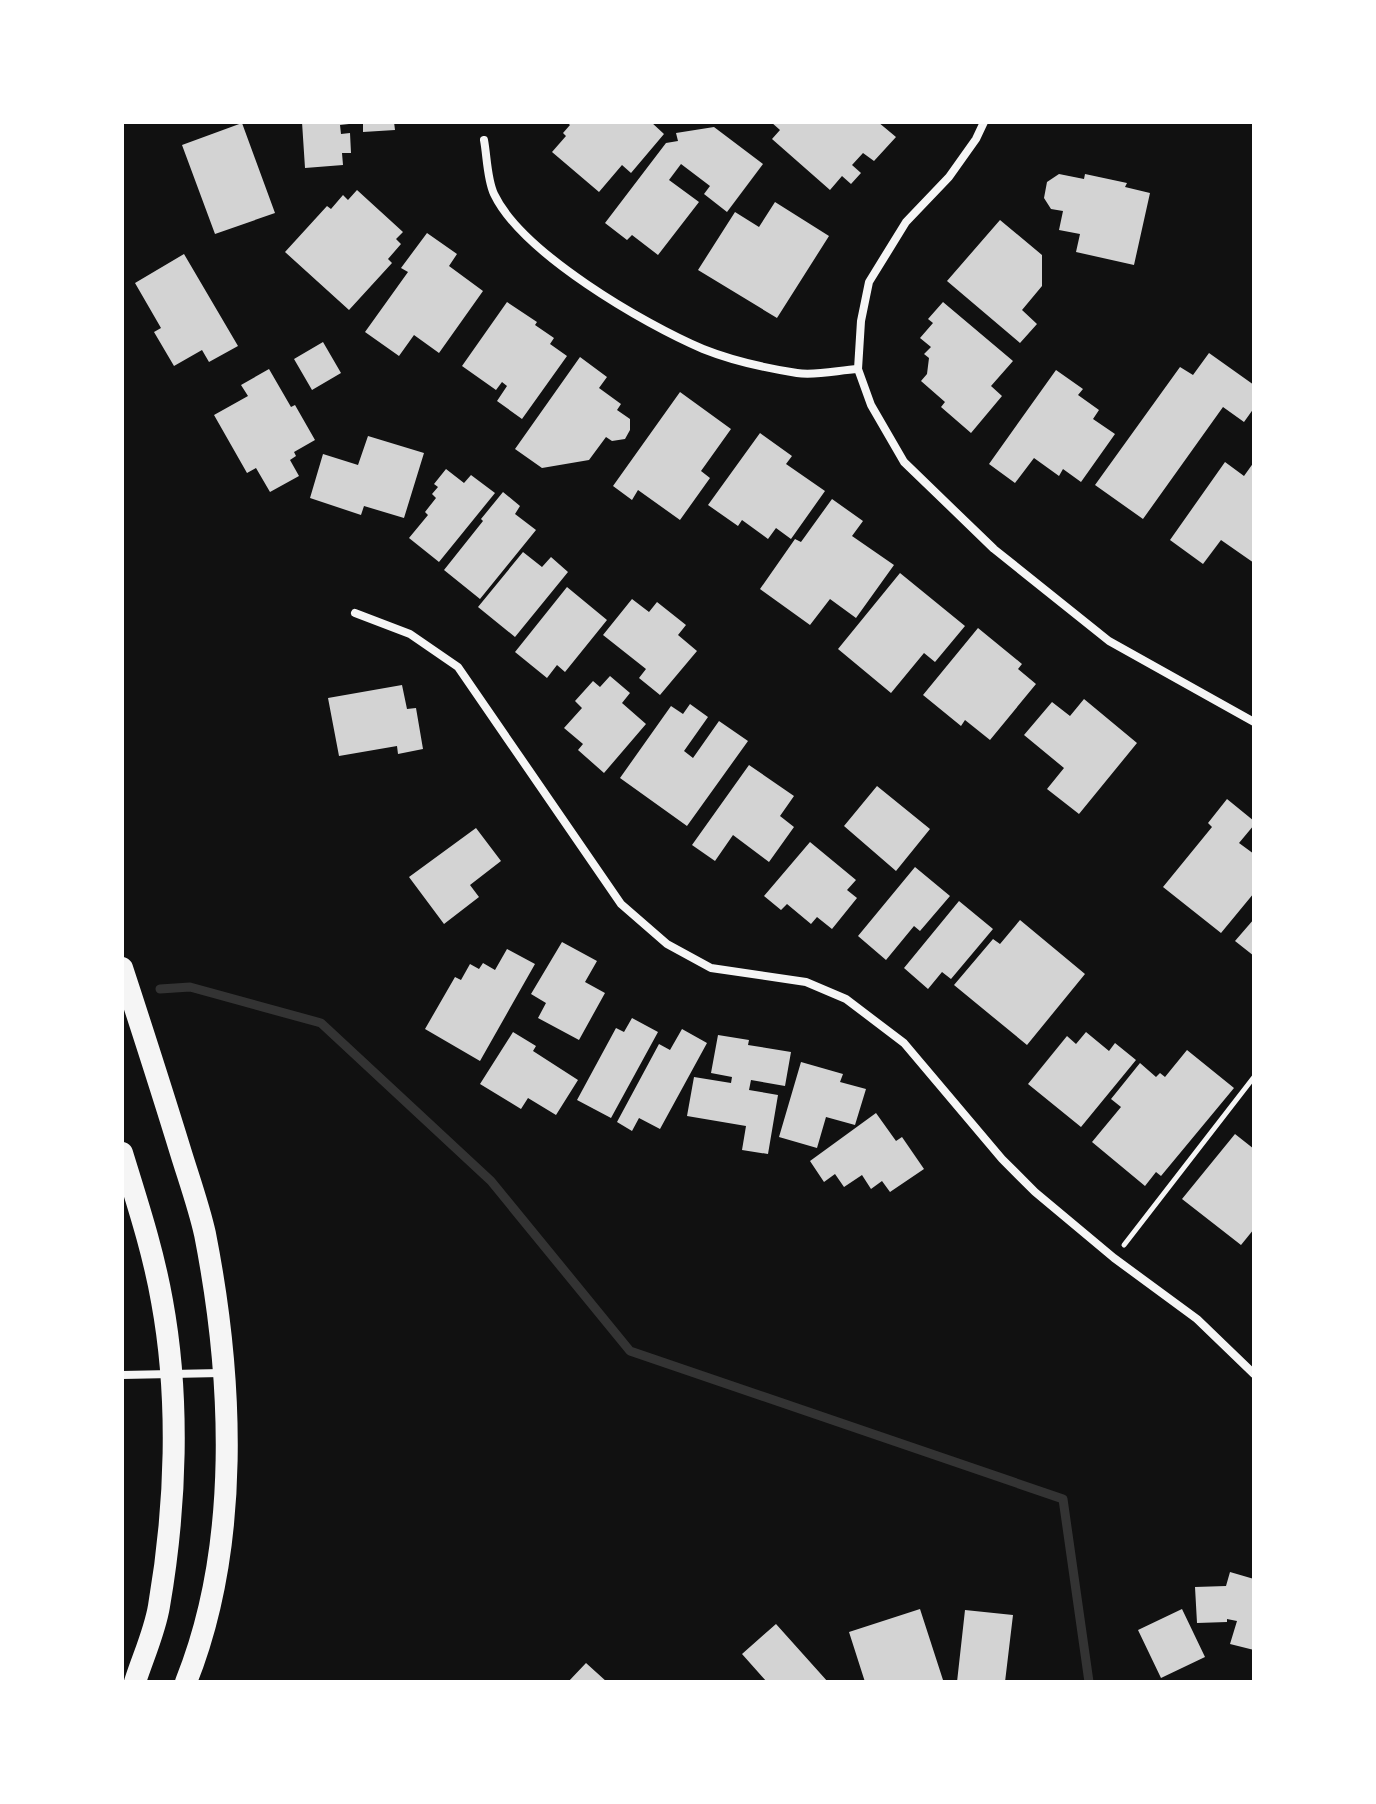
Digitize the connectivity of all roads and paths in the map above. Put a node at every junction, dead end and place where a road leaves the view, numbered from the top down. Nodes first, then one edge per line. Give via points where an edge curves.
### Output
1 (984, 122) edge
2 (484, 140) dead end
3 (858, 369) junction
4 (355, 613) dead end
5 (1254, 722) edge
6 (122, 968) edge
7 (1254, 1077) edge
8 (122, 1153) edge
9 (1124, 1245) dead end
10 (225, 1373) junction
11 (171, 1374) junction
12 (1254, 1374) edge
13 (122, 1375) edge
14 (135, 1682) edge
15 (186, 1682) edge

1 - 3 street via 949,177 906,222 869,282
2 - 3 street via 494,193 515,223 550,259 640,316 739,362 801,374
3 - 5 street via 871,405 904,462 994,549 1109,641
4 - 12 street via 410,634 458,667 621,904 667,944 711,968 806,982 846,999 904,1043 1035,1192 1197,1319
6 - 10 highway via 204,1232
7 - 9 path
8 - 11 highway via 163,1302
10 - 11 street
10 - 15 highway via 228,1437 216,1571 198,1653
11 - 13 street
11 - 14 highway via 173,1451 159,1608

